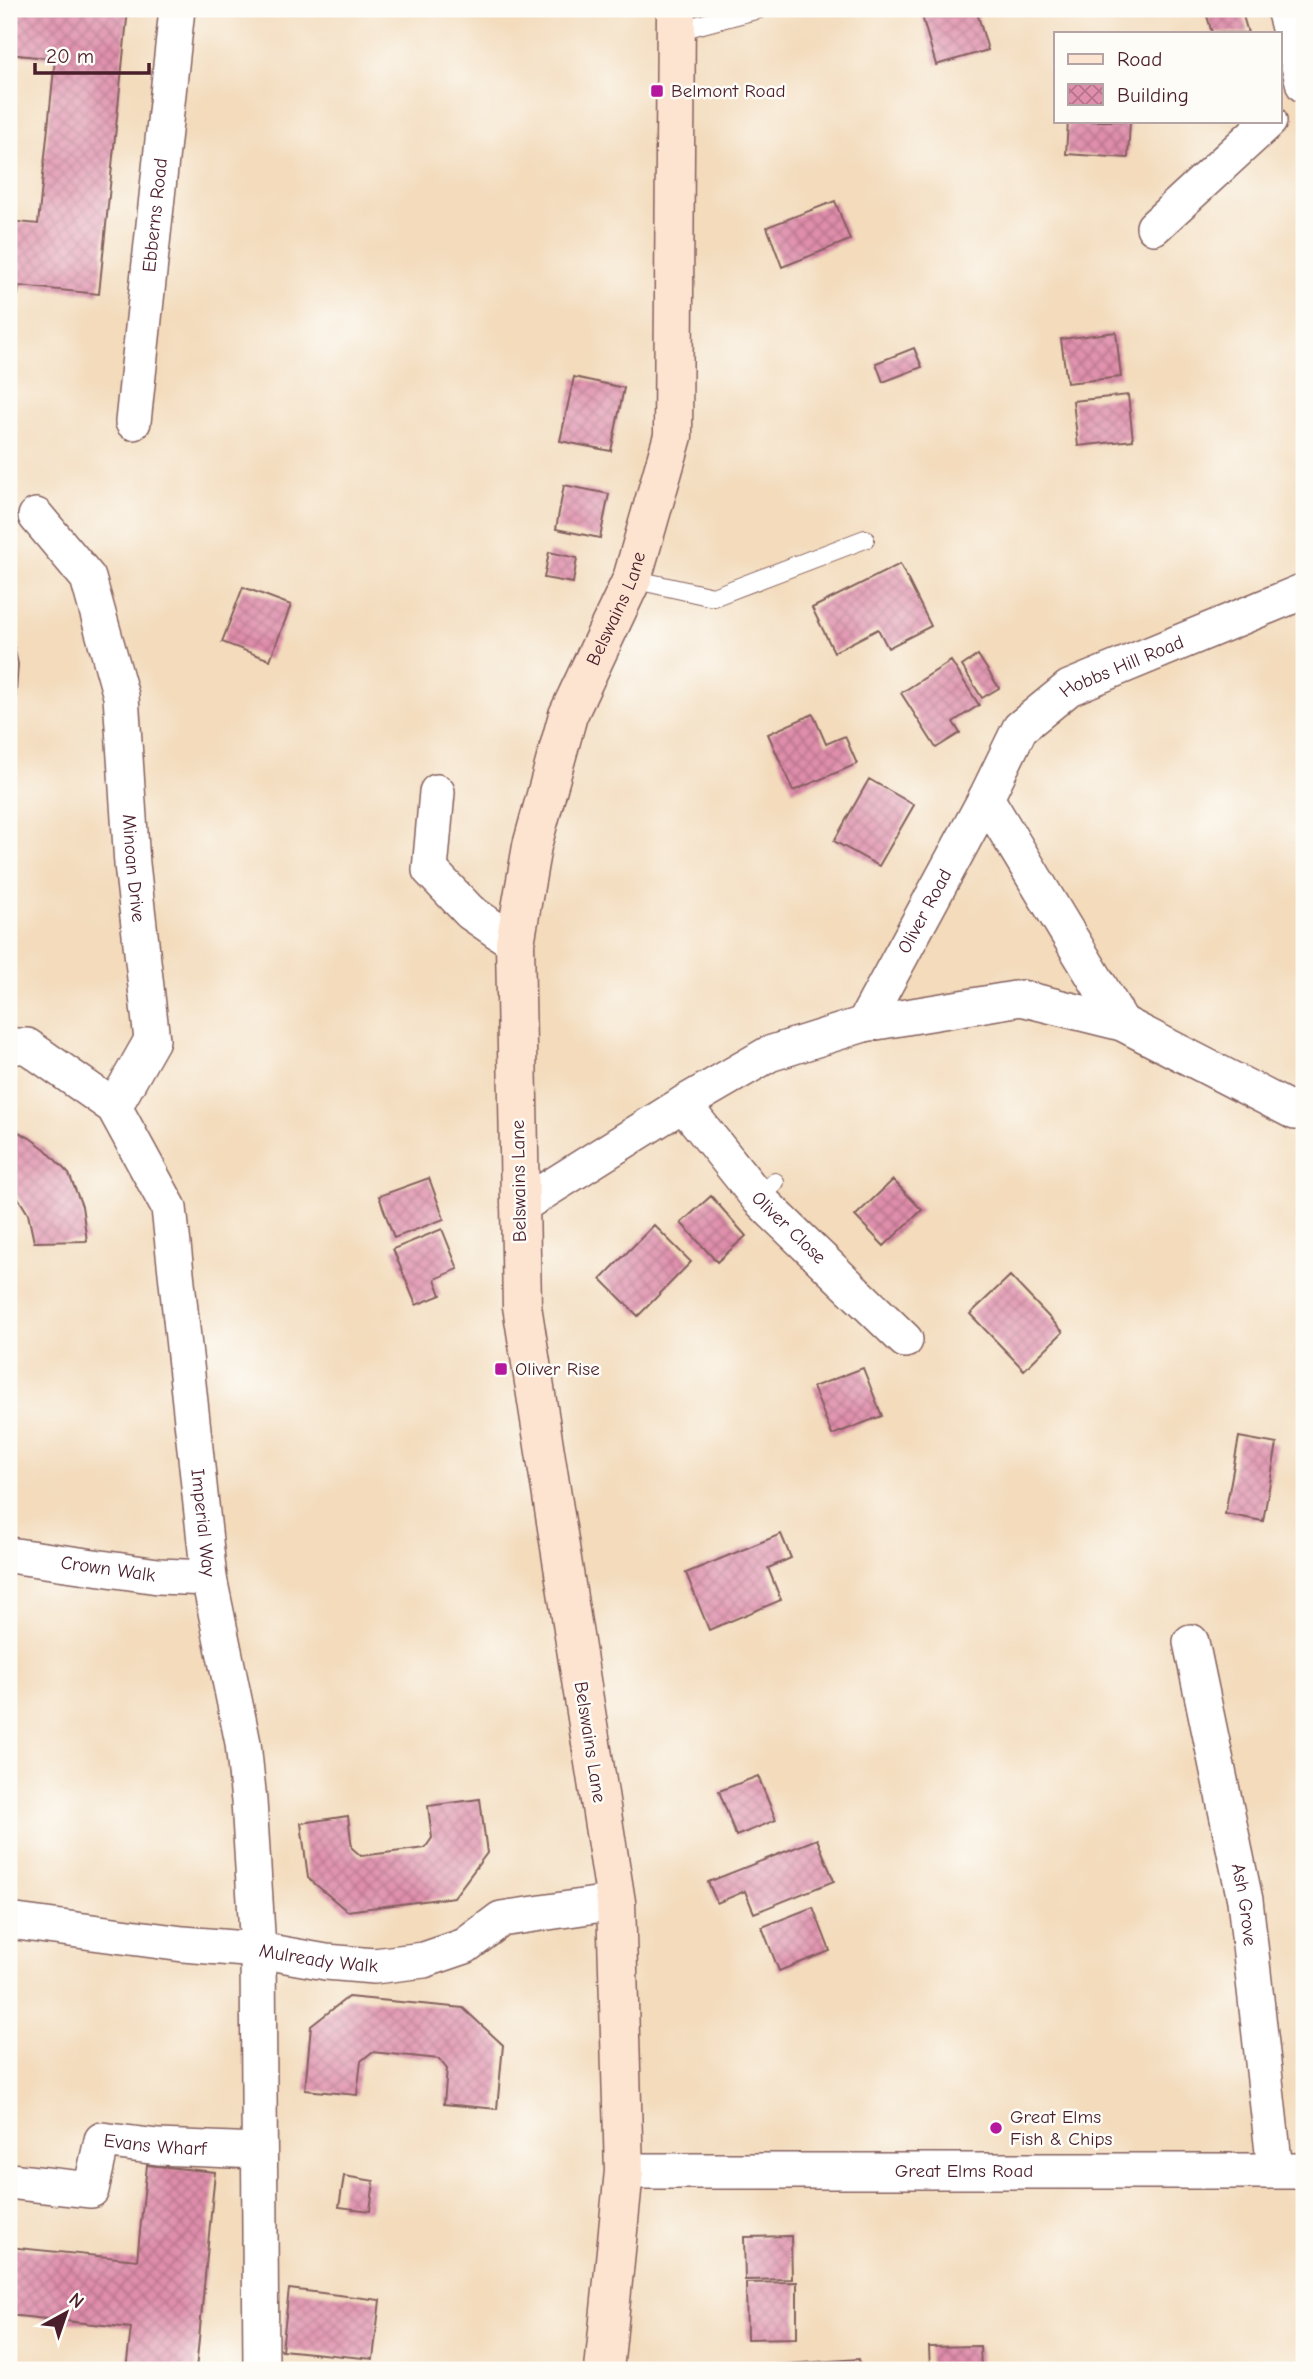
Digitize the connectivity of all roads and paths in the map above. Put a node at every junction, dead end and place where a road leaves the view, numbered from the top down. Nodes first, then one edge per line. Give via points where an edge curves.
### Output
1 (177, 9) edge
2 (759, 9) edge
3 (1284, 9) edge
4 (676, 20) edge
5 (1304, 87) edge
6 (1282, 109) edge
7 (1268, 122) edge
8 (1154, 227) dead end
9 (133, 422) dead end
10 (36, 516) dead end
11 (865, 539) dead end
12 (632, 579) junction
13 (1304, 591) edge
14 (437, 792) dead end
15 (986, 797) junction
16 (515, 943) junction
17 (1122, 1023) junction
18 (864, 1024) junction
19 (9, 1046) edge
20 (683, 1104) junction
21 (114, 1107) junction
22 (1304, 1111) edge
23 (519, 1207) junction
24 (905, 1340) dead end
25 (9, 1555) edge
26 (209, 1578) junction
27 (1191, 1642) dead end
28 (616, 1902) junction
29 (9, 1921) edge
30 (258, 1950) junction
31 (259, 2151) junction
32 (1290, 2170) edge
33 (624, 2171) junction
34 (9, 2181) edge
35 (261, 2370) edge
36 (604, 2370) edge

1 - 9 street, Ebberns Road
2 - 4 lane
3 - 5 street
4 - 12 street, Belswains Lane via 673,436
5 - 6 street
7 - 8 street
10 - 21 street, Minoan Drive via 88,578 121,696 132,864 152,1040
11 - 12 lane via 713,597
12 - 16 street, Belswains Lane via 568,715 532,846
13 - 15 street, Hobbs Hill Road via 1069,688 1020,728
14 - 16 street via 430,870 470,912
15 - 17 street
15 - 18 street, Oliver Road
16 - 23 street, Belswains Lane
17 - 18 street via 1021,998
17 - 22 street via 1295,1112
18 - 20 street via 769,1054
19 - 21 street via 27,1046
20 - 23 street
20 - 24 street, Oliver Close
21 - 26 street, Imperial Way via 169,1208
23 - 28 street, Belswains Lane via 522,1306
25 - 26 street, Crown Walk via 158,1576
26 - 30 street, Imperial Way via 243,1743
27 - 32 street, Ash Grove via 1245,1900
28 - 30 street, Mulready Walk via 501,1919 465,1946 424,1960 374,1966
28 - 33 street, Belswains Lane
29 - 30 street, Mulready Walk
30 - 31 street
31 - 34 street, Evans Wharf via 102,2140 91,2190
31 - 35 street
32 - 33 street, Great Elms Road
33 - 36 street, Belswains Lane

